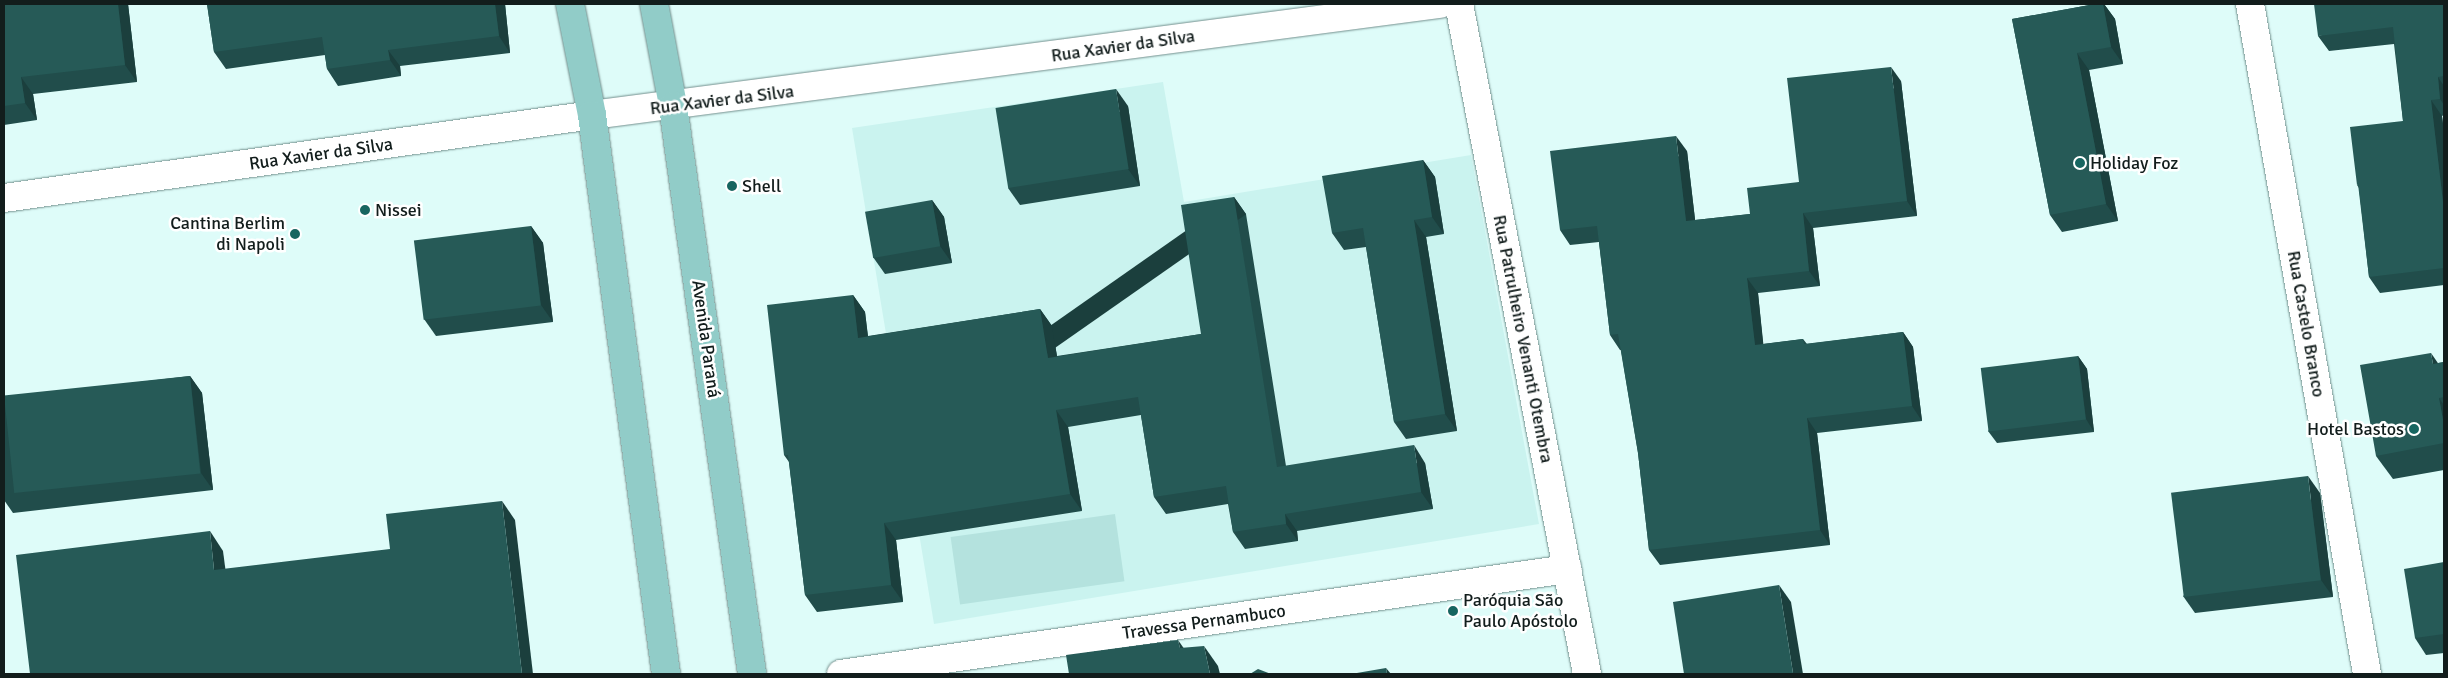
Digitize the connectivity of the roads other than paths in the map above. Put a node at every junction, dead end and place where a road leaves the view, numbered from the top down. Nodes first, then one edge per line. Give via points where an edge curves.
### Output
1 (570, 4) edge
2 (654, 4) edge
3 (1440, 4) edge
4 (1459, 4) edge
5 (2250, 4) edge
6 (673, 106) junction
7 (592, 116) junction
8 (4, 198) edge
9 (1567, 569) junction
10 (666, 674) edge
11 (752, 674) edge
12 (841, 674) edge
13 (1587, 674) edge
14 (2367, 674) edge

1 - 7 main road
2 - 6 main road, Avenida Paraná
3 - 6 street, Rua Xavier da Silva
4 - 9 street, Rua Patrulheiro Venanti Otembra
5 - 14 street, Rua Castelo Branco
6 - 7 street, Rua Xavier da Silva
6 - 11 main road, Avenida Paraná
7 - 8 street, Rua Xavier da Silva
7 - 10 main road
9 - 12 street, Travessa Pernambuco
9 - 13 street, Rua Patrulheiro Venanti Otembra

